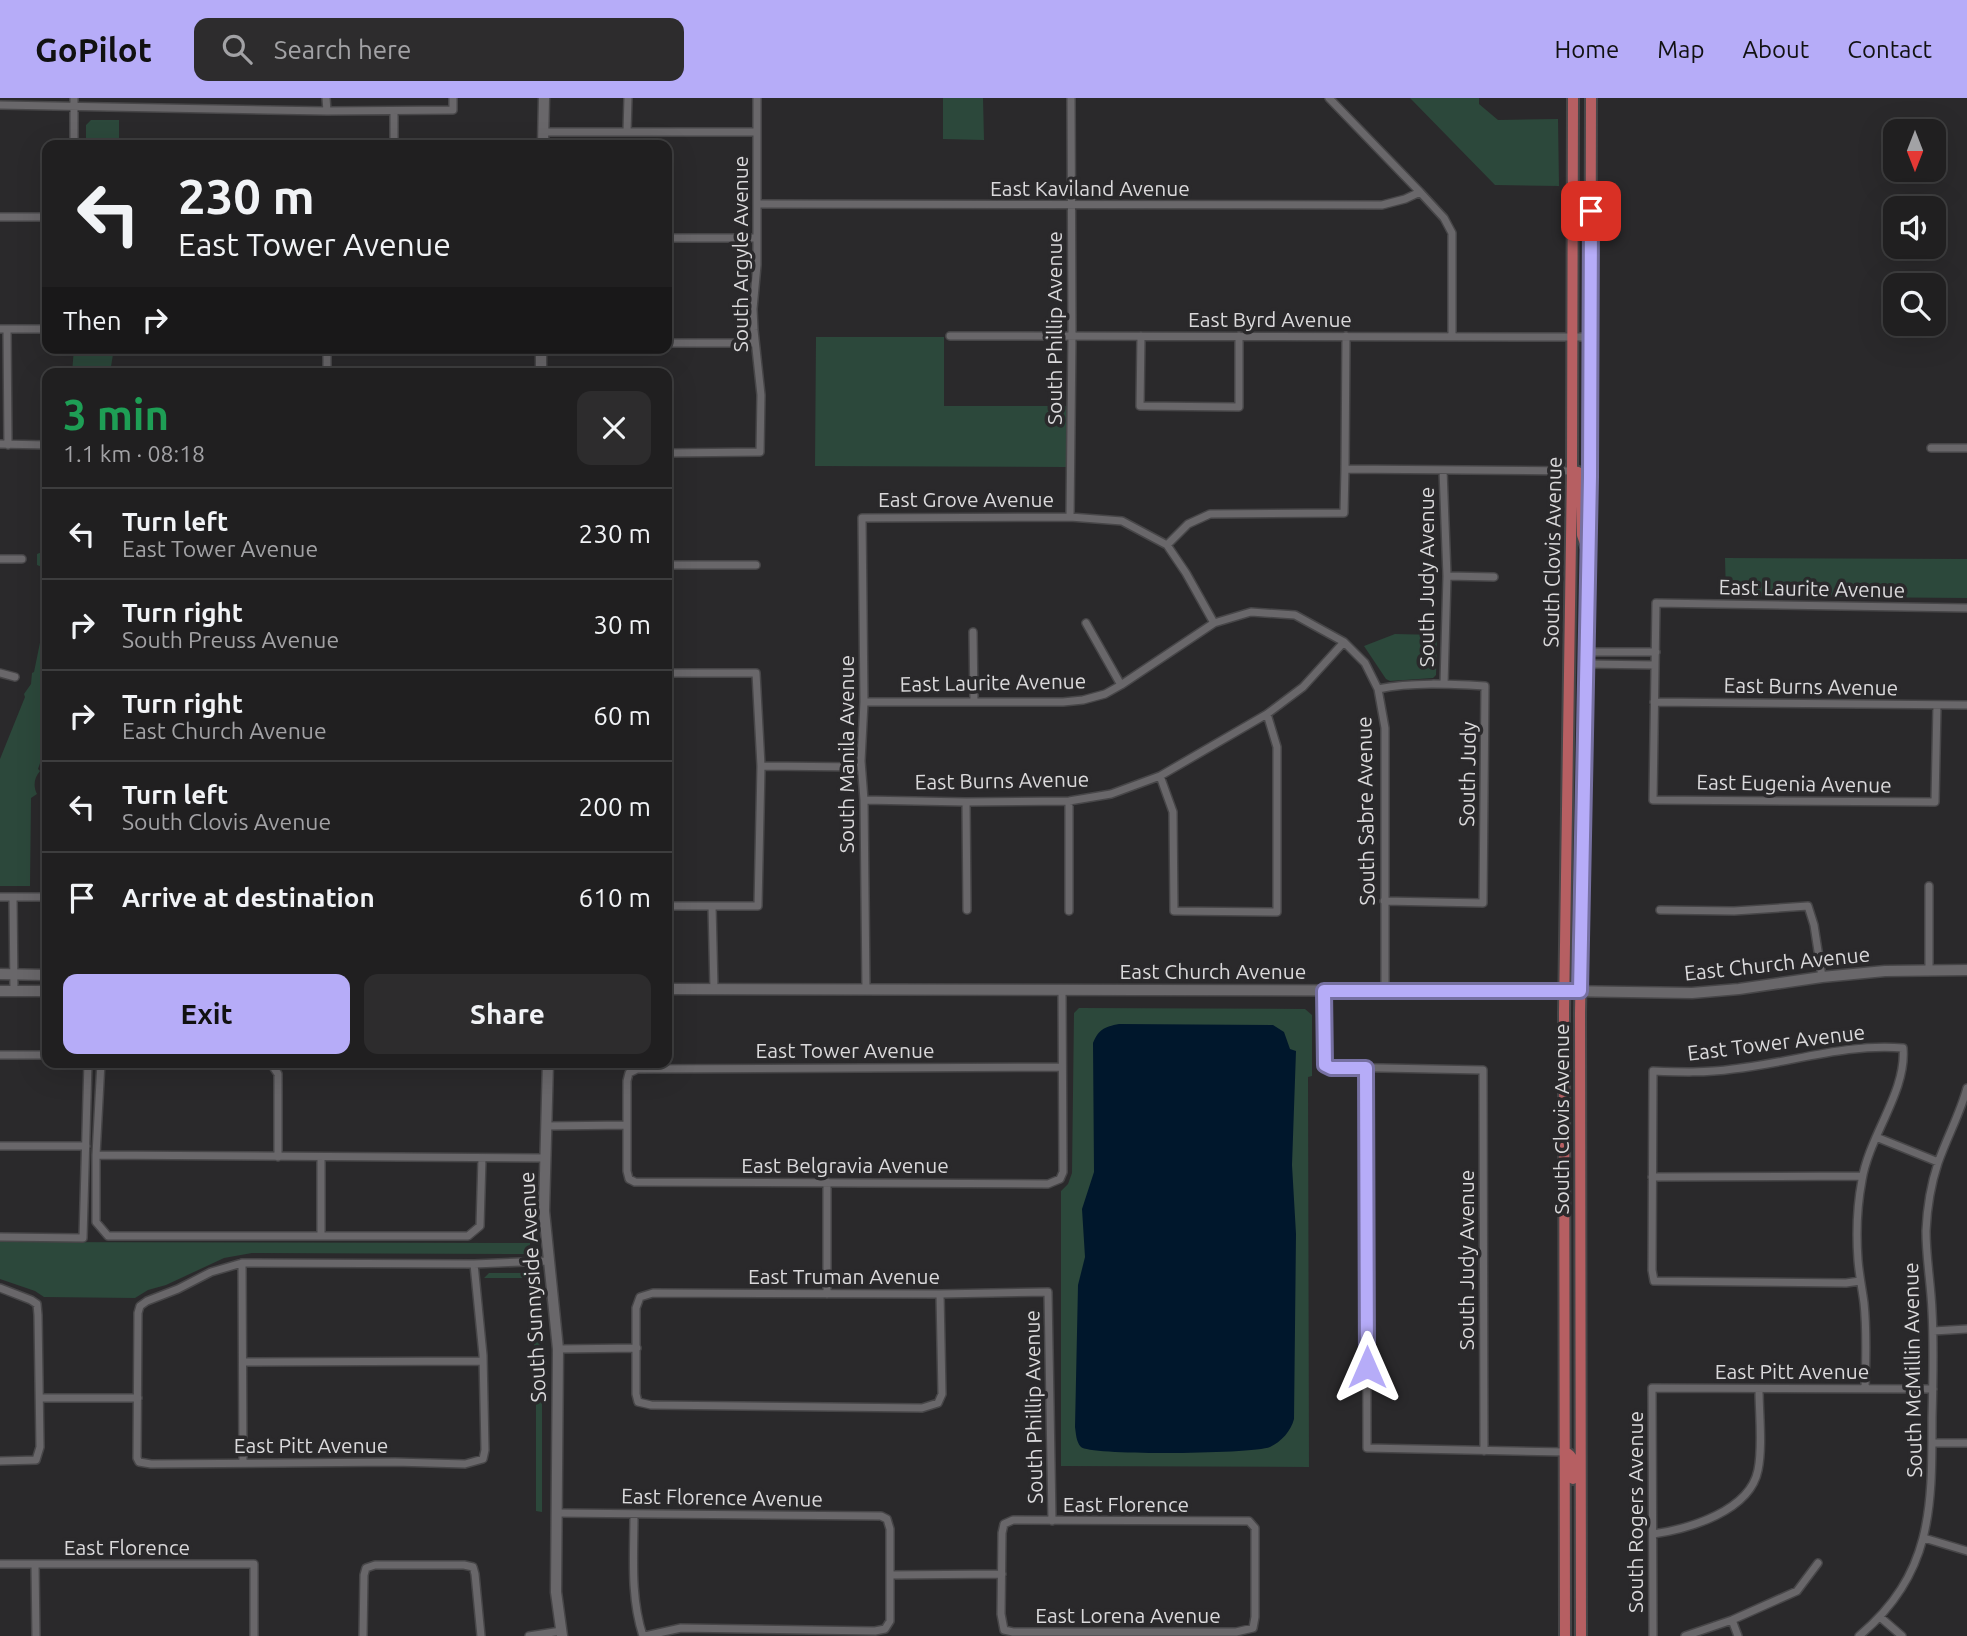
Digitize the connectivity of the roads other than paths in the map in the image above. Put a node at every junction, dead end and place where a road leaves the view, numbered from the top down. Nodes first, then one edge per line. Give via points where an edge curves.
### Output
1 (202, 98) edge
2 (326, 98) edge
3 (453, 98) edge
4 (544, 98) edge
5 (628, 98) edge
6 (757, 98) edge
7 (1071, 98) edge
8 (1329, 98) edge
9 (1573, 98) edge
10 (1591, 98) edge
11 (74, 102) edge
12 (0, 105) edge
13 (202, 108) junction
14 (327, 111) junction
15 (394, 111) junction
16 (543, 132) junction
17 (627, 132) junction
18 (757, 132) junction
19 (74, 140) edge
20 (394, 140) edge
21 (543, 140) edge
22 (1420, 192) junction
23 (757, 204) junction
24 (1071, 206) junction
25 (0, 217) edge
26 (42, 217) edge
27 (672, 237) edge
28 (757, 238) junction
29 (4, 329) edge
30 (42, 329) edge
31 (1072, 335) junction
32 (950, 336) dead end
33 (1239, 336) junction
34 (1346, 336) junction
35 (1452, 336) junction
36 (1141, 337) junction
37 (1573, 337) junction
38 (1591, 337) junction
39 (672, 343) edge
40 (755, 343) junction
41 (4, 445) edge
42 (42, 445) edge
43 (1967, 448) edge
44 (1931, 449) dead end
45 (672, 453) edge
46 (1345, 469) junction
47 (1443, 470) junction
48 (1572, 471) junction
49 (1070, 517) junction
50 (862, 518) joint
51 (1167, 545) junction
52 (1589, 550) junction
53 (0, 559) edge
54 (22, 559) dead end
55 (672, 565) edge
56 (756, 565) dead end
57 (1447, 576) junction
58 (1494, 577) dead end
59 (1967, 608) edge
60 (1086, 623) dead end
61 (1214, 623) junction
62 (973, 632) dead end
63 (1344, 642) junction
64 (1656, 652) junction
65 (1588, 658) junction
66 (1655, 665) junction
67 (0, 673) edge
68 (672, 673) edge
69 (15, 677) dead end
70 (1444, 684) junction
71 (1121, 685) junction
72 (1378, 689) junction
73 (864, 702) junction
74 (974, 702) junction
75 (1654, 702) junction
76 (1937, 705) junction
77 (1967, 705) edge
78 (1266, 714) junction
79 (761, 766) junction
80 (861, 767) junction
81 (1160, 776) junction
82 (863, 800) junction
83 (1069, 801) junction
84 (966, 802) junction
85 (1929, 886) dead end
86 (0, 897) edge
87 (13, 897) junction
88 (42, 897) edge
89 (1384, 901) junction
90 (672, 906) edge
91 (712, 906) junction
92 (967, 910) dead end
93 (1660, 910) dead end
94 (1069, 911) dead end
95 (1928, 970) junction
96 (1967, 970) edge
97 (0, 974) edge
98 (13, 974) junction
99 (42, 975) edge
100 (1822, 977) junction
101 (672, 989) edge
102 (714, 989) junction
103 (866, 990) junction
104 (0, 991) edge
105 (14, 991) junction
106 (42, 991) edge
107 (1062, 991) junction
108 (1324, 991) junction
109 (1385, 991) junction
110 (1564, 991) junction
111 (1580, 991) junction
112 (0, 1055) edge
113 (42, 1055) edge
114 (1062, 1067) junction
115 (88, 1068) edge
116 (101, 1068) edge
117 (274, 1068) edge
118 (548, 1068) edge
119 (649, 1068) edge
120 (672, 1068) edge
121 (1366, 1068) junction
122 (1967, 1088) edge
123 (627, 1125) junction
124 (546, 1126) junction
125 (1876, 1137) junction
126 (0, 1146) edge
127 (86, 1146) junction
128 (96, 1155) junction
129 (278, 1157) junction
130 (321, 1157) junction
131 (482, 1158) junction
132 (545, 1158) junction
133 (1938, 1162) junction
134 (1862, 1176) junction
135 (1652, 1177) junction
136 (827, 1182) junction
137 (321, 1236) junction
138 (0, 1237) edge
139 (548, 1261) junction
140 (242, 1263) junction
141 (474, 1264) junction
142 (1860, 1281) junction
143 (0, 1288) edge
144 (1048, 1292) joint
145 (827, 1294) junction
146 (940, 1294) junction
147 (1967, 1329) edge
148 (1933, 1331) junction
149 (637, 1348) junction
150 (558, 1349) junction
151 (483, 1361) junction
152 (243, 1362) junction
153 (1652, 1388) joint
154 (1865, 1388) junction
155 (1759, 1389) junction
156 (1933, 1389) junction
157 (41, 1398) junction
158 (138, 1398) junction
159 (1932, 1443) junction
160 (1967, 1443) edge
161 (1484, 1451) junction
162 (1565, 1452) junction
163 (0, 1461) edge
164 (243, 1463) junction
165 (557, 1513) junction
166 (634, 1514) junction
167 (1052, 1521) junction
168 (1004, 1524) joint
169 (1653, 1534) junction
170 (1580, 1537) junction
171 (1924, 1538) junction
172 (1967, 1551) edge
173 (1818, 1563) dead end
174 (0, 1564) edge
175 (35, 1564) junction
176 (1002, 1574) junction
177 (890, 1575) junction
178 (1880, 1617) junction
179 (1732, 1620) junction
180 (1253, 1628) joint
181 (1004, 1630) joint
182 (561, 1634) edge
183 (1113, 1634) edge
184 (36, 1636) edge
185 (254, 1636) edge
186 (363, 1636) edge
187 (481, 1636) edge
188 (529, 1636) edge
189 (644, 1636) edge
190 (1565, 1636) edge
191 (1581, 1636) edge
192 (1653, 1636) edge
193 (1685, 1636) edge
194 (1738, 1636) edge
195 (1859, 1636) edge
196 (1902, 1636) edge

1 - 13 street
2 - 14 street
3 - 15 street via 453,110
4 - 16 street
5 - 17 street
6 - 18 street, South Argyle Avenue
7 - 24 street, South Phillip Avenue
8 - 22 street
9 - 37 main road, South Clovis Avenue
10 - 38 main road, South Clovis Avenue
11 - 12 street
11 - 13 street
11 - 19 street
13 - 14 street
14 - 15 street
15 - 20 street
16 - 17 street
16 - 21 street
17 - 18 street
18 - 23 street, South Argyle Avenue
22 - 24 street, East Kaviland Avenue via 1382,205
22 - 35 street via 1452,233
23 - 24 street, East Kaviland Avenue
23 - 28 street, South Argyle Avenue
24 - 31 street, South Phillip Avenue
25 - 26 street
27 - 28 street
28 - 40 street, South Argyle Avenue
29 - 30 street
29 - 41 street
31 - 32 street, East Byrd Avenue
31 - 36 street, East Byrd Avenue
31 - 49 street, South Phillip Avenue
33 - 34 street, East Byrd Avenue
33 - 36 street, East Byrd Avenue
33 - 36 street via 1239,407 1140,406
34 - 35 street, East Byrd Avenue
34 - 46 street
35 - 37 street, East Byrd Avenue
37 - 38 street, East Byrd Avenue
37 - 48 main road, South Clovis Avenue
38 - 52 main road, South Clovis Avenue
39 - 40 street
40 - 45 street, South Argyle Avenue via 761,395 760,452
41 - 42 street
43 - 44 street
46 - 47 street
46 - 51 street via 1344,513 1210,514 1188,524
47 - 48 street
47 - 57 street, South Judy Avenue
48 - 52 main road via 1581,480 1582,535
48 - 110 main road, South Clovis Avenue
49 - 50 street, East Grove Avenue
49 - 51 street, East Grove Avenue via 1122,521
50 - 73 street, South Manila Avenue
51 - 61 street
52 - 65 main road, South Clovis Avenue
53 - 54 street
55 - 56 street
57 - 58 street
57 - 70 street, South Judy Avenue
59 - 64 street, East Laurite Avenue via 1656,603
60 - 71 street
61 - 63 street, East Laurite Avenue via 1251,612 1295,615
61 - 71 street, East Laurite Avenue
62 - 74 street
63 - 72 street, South Sabre Avenue via 1365,663
63 - 78 street, East Burns Avenue via 1303,687
64 - 65 street
64 - 66 street
65 - 66 street
65 - 111 main road, South Clovis Avenue
66 - 75 street
67 - 69 street
68 - 79 street via 756,673
70 - 72 street, South Judy Avenue
70 - 89 street, South Judy via 1485,686 1483,903
71 - 74 street, East Laurite Avenue via 1083,700
72 - 89 street, South Sabre Avenue via 1385,728
73 - 74 street, East Laurite Avenue
73 - 80 street, South Manila Avenue
75 - 76 street, East Burns Avenue
75 - 76 street, East Eugenia Avenue via 1653,800 1935,802
76 - 77 street, East Burns Avenue
78 - 81 street, East Burns Avenue
78 - 81 street via 1277,747 1277,912 1174,911 1173,812
79 - 80 street
79 - 91 street via 758,906
80 - 82 street, South Manila Avenue
81 - 83 street, East Burns Avenue via 1111,794
82 - 84 street, East Burns Avenue
82 - 103 street, South Manila Avenue
83 - 84 street, East Burns Avenue
83 - 94 street
84 - 92 street
85 - 95 street
86 - 87 street
87 - 88 street
87 - 98 street
89 - 109 street, South Sabre Avenue
90 - 91 street
91 - 102 street
93 - 100 street via 1808,906
95 - 96 street, East Church Avenue
95 - 100 street, East Church Avenue
97 - 98 street
98 - 99 street
98 - 105 street
100 - 111 street, East Church Avenue via 1703,992
101 - 102 street, East Church Avenue
102 - 103 street, East Church Avenue
103 - 107 street, East Church Avenue
104 - 105 street
105 - 106 street
107 - 108 street, East Church Avenue
107 - 114 street
108 - 109 street, East Church Avenue
108 - 121 street via 1325,1065
109 - 110 street, East Church Avenue
110 - 111 street, East Church Avenue
110 - 162 main road, South Clovis Avenue
111 - 170 main road, South Clovis Avenue
112 - 113 street
114 - 120 street, East Tower Avenue
114 - 136 street, East Belgravia Avenue via 1060,1179 1048,1184
115 - 127 street
116 - 128 street
117 - 129 street via 278,1074
118 - 124 street, South Sunnyside Avenue
119 - 123 street, East Tower Avenue via 629,1073
121 - 161 street via 1367,1448
121 - 161 street, South Judy Avenue via 1483,1070
122 - 133 street, South McMillin Avenue
123 - 124 street
123 - 136 street, East Belgravia Avenue via 627,1171 635,1182
124 - 132 street, South Sunnyside Avenue
125 - 133 street
125 - 134 street
125 - 135 street, East Tower Avenue via 1901,1076 1903,1048 1862,1048 1734,1069 1653,1071
126 - 127 street
127 - 138 street via 83,1238
128 - 129 street
128 - 137 street via 96,1222 108,1236
129 - 130 street
130 - 131 street
130 - 137 street
131 - 132 street
131 - 137 street via 481,1226 468,1236
132 - 139 street, South Sunnyside Avenue
133 - 148 street, South McMillin Avenue via 1926,1230
134 - 135 street
134 - 142 street via 1857,1231
135 - 142 street via 1654,1281
136 - 145 street
139 - 141 street
139 - 150 street, South Sunnyside Avenue
140 - 141 street
140 - 152 street
140 - 158 street via 211,1272 140,1306
141 - 151 street
142 - 154 street
143 - 157 street via 37,1304
144 - 146 street, East Truman Avenue
144 - 167 street, South Phillip Avenue
145 - 146 street, East Truman Avenue
145 - 149 street, East Truman Avenue via 653,1293 640,1297 636,1308
146 - 149 street via 942,1394 938,1404 922,1408 651,1405 638,1402 636,1394
147 - 148 street
148 - 156 street, South McMillin Avenue
149 - 150 street
150 - 165 street, South Sunnyside Avenue
151 - 152 street
151 - 164 street, East Pitt Avenue via 483,1459 465,1464
152 - 164 street
153 - 155 street, East Pitt Avenue
153 - 169 street, South Rogers Avenue
154 - 155 street, East Pitt Avenue
154 - 156 street, East Pitt Avenue
155 - 169 street via 1759,1458 1749,1492 1720,1513
156 - 159 street, South McMillin Avenue
157 - 158 street
157 - 163 street via 36,1460
158 - 164 street, East Pitt Avenue via 139,1462
159 - 160 street
159 - 171 street, South McMillin Avenue via 1931,1503
161 - 162 street
162 - 170 main road via 1573,1458
162 - 190 main road, South Clovis Avenue
165 - 166 street, East Florence Avenue
165 - 182 street, South Sunnyside Avenue via 556,1592
166 - 177 street, East Florence Avenue via 881,1516 890,1528
166 - 189 street via 637,1619
167 - 168 street, East Florence
167 - 180 street, East Florence via 1250,1521 1255,1528
168 - 176 street, South Phillip Avenue
169 - 192 street, South Rogers Avenue
170 - 191 main road, South Clovis Avenue
171 - 172 street
171 - 178 street, South McMillin Avenue via 1909,1576
173 - 179 street via 1797,1591
174 - 175 street, East Florence
175 - 184 street
175 - 185 street, East Florence via 254,1564
176 - 177 street
176 - 181 street, South Phillip Avenue
177 - 189 street via 890,1621 885,1629 681,1628
178 - 195 street, South McMillin Avenue
178 - 196 street
179 - 193 street
179 - 194 street
180 - 183 street, East Lorena Avenue
181 - 183 street, East Lorena Avenue
182 - 188 street
186 - 187 street via 363,1575 375,1565 473,1567

